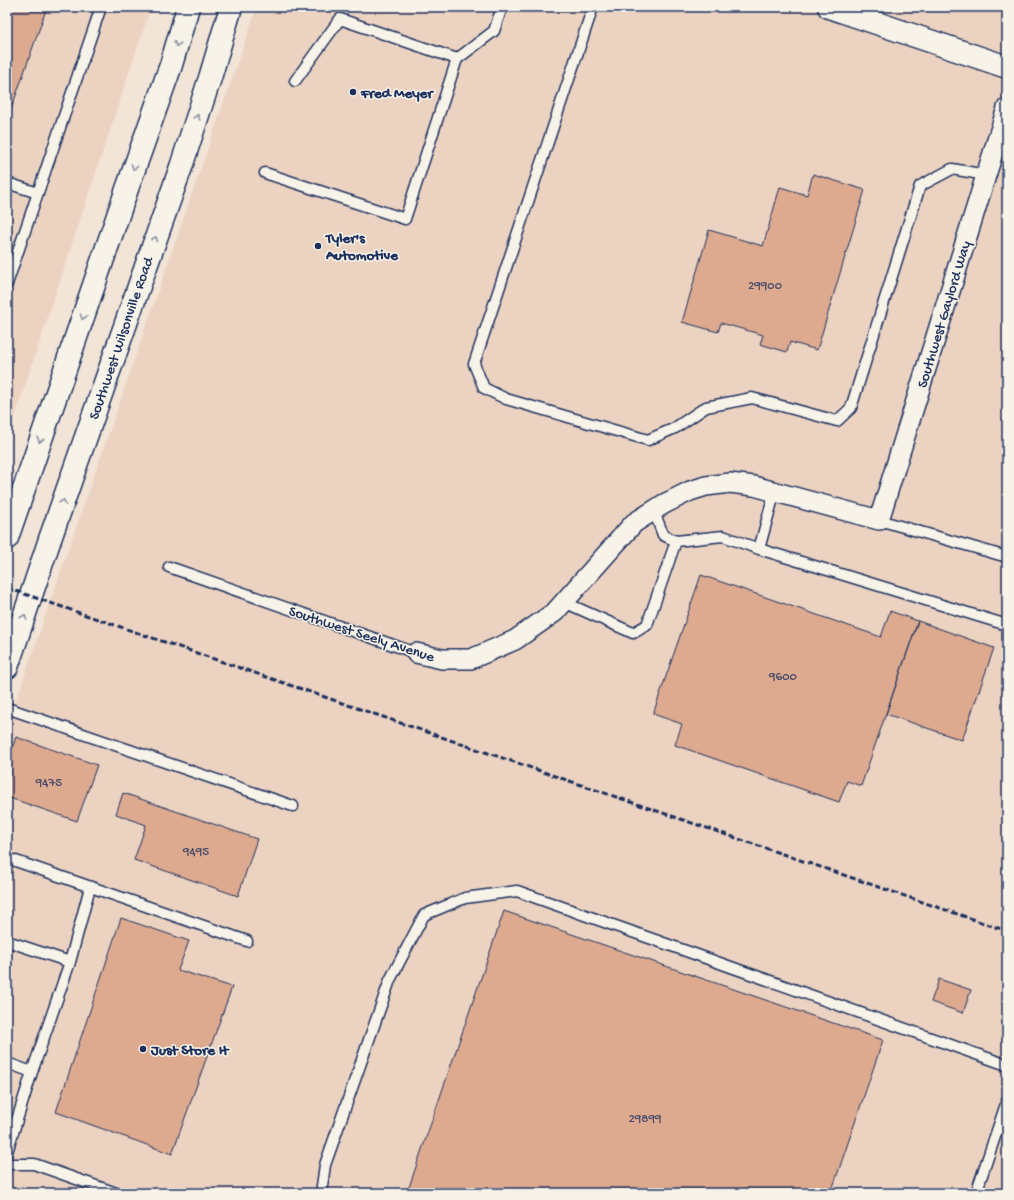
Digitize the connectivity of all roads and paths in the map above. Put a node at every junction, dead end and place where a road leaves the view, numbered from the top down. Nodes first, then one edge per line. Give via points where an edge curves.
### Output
1 (101, 7) edge
2 (188, 7) edge
3 (230, 7) edge
4 (502, 7) edge
5 (593, 7) edge
6 (829, 7) edge
7 (457, 59) junction
8 (1007, 67) edge
9 (295, 81) dead end
10 (1007, 108) edge
11 (265, 173) dead end
12 (986, 175) junction
13 (7, 183) edge
14 (38, 193) junction
15 (7, 284) edge
16 (775, 491) junction
17 (654, 511) junction
18 (878, 520) junction
19 (7, 538) edge
20 (676, 541) junction
21 (759, 549) junction
22 (1007, 557) edge
23 (169, 567) dead end
24 (564, 602) junction
25 (1007, 625) edge
26 (416, 653) joint
27 (7, 667) edge
28 (7, 708) edge
29 (293, 806) dead end
30 (7, 858) edge
31 (90, 887) junction
32 (7, 941) edge
33 (247, 941) dead end
34 (70, 962) junction
35 (7, 1063) edge
36 (1007, 1065) edge
37 (32, 1072) junction
38 (1007, 1101) edge
39 (7, 1152) edge
40 (7, 1164) edge
41 (116, 1193) edge
42 (321, 1193) edge
43 (976, 1193) edge

1 - 14 lane
2 -> 19 main road via 171,65
27 -> 3 main road, Southwest Wilsonville Road via 181,167
4 - 7 lane via 494,30
5 - 12 lane via 474,364 484,388 506,399 648,440 675,428 706,407 752,398 837,421 851,408 920,186 952,169
6 - 8 main road
7 - 9 lane via 340,19
7 - 11 lane via 405,219
10 - 12 street, Southwest Gaylord Way
12 - 18 street, Southwest Gaylord Way
13 - 14 lane
14 - 15 lane
16 - 17 street, Southwest Seely Avenue via 730,483 706,486 690,491
16 - 18 street, Southwest Seely Avenue
16 - 21 lane
17 - 20 lane via 663,535
17 - 24 street, Southwest Seely Avenue via 634,523
18 - 22 lane
20 - 21 lane via 724,536
20 - 24 lane via 647,625 633,633
21 - 25 lane
23 - 26 lane, Southwest Seely Avenue
24 - 26 street, Southwest Seely Avenue via 515,640 471,659 442,659
28 - 29 lane
30 - 31 lane
31 - 33 lane
31 - 34 lane
32 - 34 lane
34 - 37 lane
35 - 37 lane
36 - 42 lane via 517,891 465,898 424,915 390,980 325,1165
37 - 39 lane
38 - 43 lane
40 - 41 lane via 34,1164

